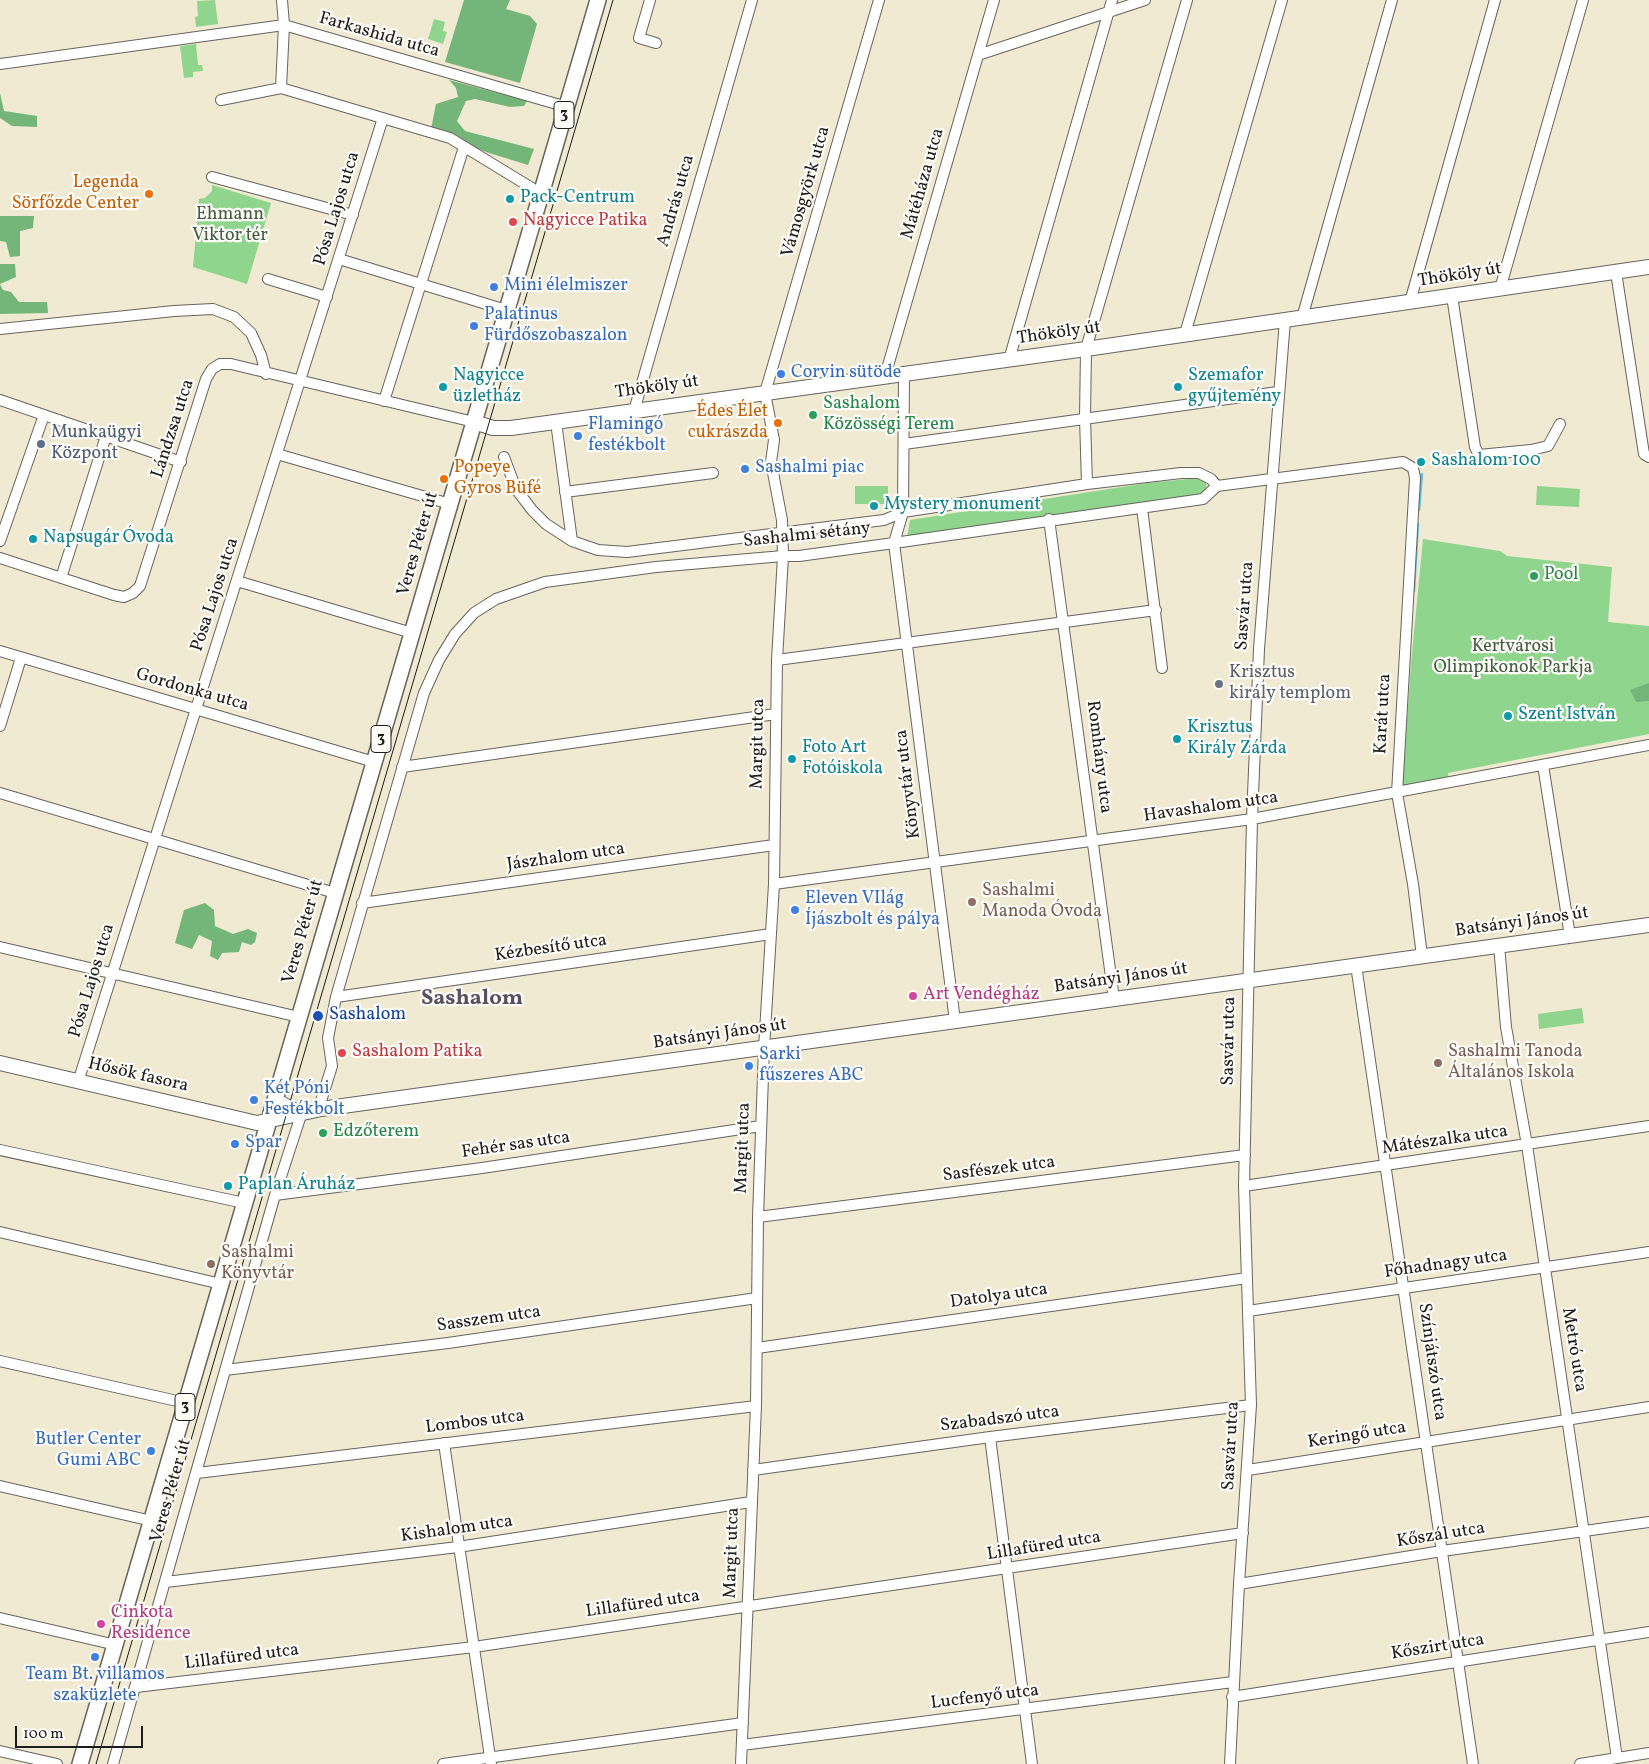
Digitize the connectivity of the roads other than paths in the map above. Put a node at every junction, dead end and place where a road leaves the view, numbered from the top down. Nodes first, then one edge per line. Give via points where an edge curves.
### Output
1 (282, 0) edge
2 (598, 0) edge
3 (650, 0) edge
4 (752, 0) edge
5 (879, 0) edge
6 (994, 0) edge
7 (1112, 0) edge
8 (1145, 0) edge
9 (1188, 0) edge
10 (1282, 0) edge
11 (1392, 0) edge
12 (1495, 0) edge
13 (1583, 0) edge
14 (1108, 13) junction
15 (284, 25) junction
16 (656, 43) dead end
17 (978, 55) junction
18 (0, 64) edge
19 (281, 88) junction
20 (222, 100) dead end
21 (566, 107) junction
22 (383, 118) junction
23 (464, 146) junction
24 (212, 177) dead end
25 (540, 193) junction
26 (353, 215) junction
27 (339, 259) junction
28 (1649, 267) edge
29 (1616, 272) junction
30 (268, 279) dead end
31 (422, 285) junction
32 (1500, 289) junction
33 (1452, 296) junction
34 (327, 297) junction
35 (1410, 302) junction
36 (506, 310) junction
37 (1302, 318) junction
38 (1285, 320) junction
39 (0, 329) edge
40 (1185, 334) junction
41 (1086, 349) junction
42 (1009, 360) junction
43 (266, 374) junction
44 (904, 374) junction
45 (885, 376) junction
46 (300, 382) junction
47 (1278, 392) junction
48 (765, 393) junction
49 (0, 400) edge
50 (384, 401) junction
51 (634, 411) junction
52 (44, 415) junction
53 (1085, 418) junction
54 (474, 422) junction
55 (556, 422) junction
56 (1560, 424) dead end
57 (106, 436) junction
58 (904, 444) junction
59 (1646, 453) edge
60 (278, 454) junction
61 (504, 457) dead end
62 (181, 462) junction
63 (1415, 472) joint
64 (713, 473) dead end
65 (1272, 478) junction
66 (1087, 484) junction
67 (1217, 486) junction
68 (565, 492) junction
69 (450, 504) junction
70 (1142, 508) junction
71 (903, 512) junction
72 (1049, 520) junction
73 (782, 533) junction
74 (0, 541) edge
75 (572, 541) junction
76 (894, 543) junction
77 (655, 550) junction
78 (783, 556) junction
79 (0, 558) edge
80 (656, 567) junction
81 (60, 578) junction
82 (237, 581) junction
83 (1156, 610) junction
84 (1064, 622) junction
85 (412, 633) junction
86 (908, 643) junction
87 (0, 651) edge
88 (21, 658) junction
89 (777, 660) junction
90 (1162, 668) dead end
91 (196, 709) junction
92 (776, 714) junction
93 (0, 726) edge
94 (1649, 745) edge
95 (374, 762) junction
96 (1543, 765) junction
97 (402, 767) junction
98 (0, 793) edge
99 (1396, 794) junction
100 (1252, 820) junction
101 (155, 840) junction
102 (1092, 841) junction
103 (774, 845) junction
104 (935, 863) junction
105 (774, 884) junction
106 (336, 893) junction
107 (362, 903) junction
108 (1649, 925) edge
109 (771, 934) junction
110 (1570, 936) junction
111 (1499, 946) junction
112 (0, 947) edge
113 (1422, 956) junction
114 (1356, 965) junction
115 (112, 973) junction
116 (1248, 981) junction
117 (336, 997) junction
118 (1114, 999) junction
119 (299, 1017) junction
120 (955, 1021) junction
121 (764, 1048) junction
122 (0, 1063) edge
123 (78, 1082) junction
124 (275, 1098) junction
125 (321, 1109) junction
126 (302, 1112) junction
127 (268, 1122) junction
128 (761, 1126) junction
129 (1649, 1126) edge
130 (1527, 1145) junction
131 (0, 1150) edge
132 (1245, 1155) junction
133 (1385, 1166) junction
134 (1244, 1186) junction
135 (275, 1195) junction
136 (244, 1203) junction
137 (758, 1217) junction
138 (0, 1232) edge
139 (1649, 1252) edge
140 (1544, 1267) junction
141 (1247, 1278) junction
142 (221, 1284) junction
143 (1403, 1288) junction
144 (757, 1298) junction
145 (1248, 1310) junction
146 (757, 1348) junction
147 (0, 1361) edge
148 (225, 1370) junction
149 (186, 1403) junction
150 (1251, 1405) junction
151 (756, 1406) junction
152 (1649, 1407) edge
153 (1568, 1421) junction
154 (990, 1437) junction
155 (1426, 1442) junction
156 (444, 1443) junction
157 (753, 1470) junction
158 (1248, 1470) junction
159 (197, 1473) junction
160 (0, 1486) edge
161 (751, 1502) junction
162 (152, 1521) junction
163 (1649, 1522) edge
164 (1583, 1532) junction
165 (1242, 1533) junction
166 (458, 1547) junction
167 (1442, 1551) junction
168 (1007, 1570) junction
169 (166, 1582) junction
170 (1239, 1584) junction
171 (747, 1606) junction
172 (0, 1618) edge
173 (1649, 1632) edge
174 (1601, 1641) junction
175 (116, 1645) junction
176 (474, 1647) junction
177 (1458, 1661) junction
178 (1233, 1682) junction
179 (136, 1687) junction
180 (1232, 1697) junction
181 (1025, 1709) junction
182 (743, 1723) junction
183 (742, 1745) junction
184 (0, 1751) edge
185 (1649, 1754) edge
186 (1617, 1758) junction
187 (491, 1761) edge
188 (57, 1764) edge
189 (80, 1764) edge
190 (113, 1764) edge
191 (443, 1764) edge
192 (741, 1764) edge
193 (1032, 1764) edge
194 (1230, 1764) edge
195 (1473, 1764) edge
196 (1580, 1764) edge

1 - 15 street
2 - 21 main road, Veres Péter út / 3
3 - 16 street via 640,38
4 - 51 street, András utca
5 - 48 street, Vámosgyörk utca
6 - 17 street, Mátéháza utca
7 - 14 street
8 - 14 street
9 - 41 street
10 - 40 street
11 - 37 street
12 - 35 street
13 - 32 street
14 - 17 street
14 - 42 street
15 - 18 street, Farkashida utca
15 - 19 street
15 - 21 street, Farkashida utca
17 - 45 street, Mátéháza utca
19 - 20 street
19 - 22 street
21 - 25 main road, Veres Péter út / 3
22 - 23 street via 450,138
22 - 26 street, Pósa Lajos utca
23 - 25 street
23 - 31 street
24 - 26 street
25 - 36 main road, Veres Péter út / 3
26 - 27 street, Pósa Lajos utca
27 - 31 street
27 - 34 street, Pósa Lajos utca
28 - 29 street, Thököly út
29 - 32 street, Thököly út
29 - 59 street
30 - 34 street
31 - 36 street
31 - 50 street
32 - 33 street, Thököly út
33 - 35 street, Thököly út
33 - 56 street via 1475,447 1479,455 1548,446
34 - 46 street, Pósa Lajos utca
35 - 37 street, Thököly út
36 - 54 main road, Veres Péter út / 3
37 - 38 street, Thököly út
38 - 40 street, Thököly út
38 - 47 street, Sasvár utca
39 - 43 street via 219,310 236,316 251,333
40 - 41 street, Thököly út
41 - 42 street, Thököly út
41 - 53 street
42 - 44 street, Thököly út
43 - 46 street, Lándzsa utca
43 - 62 street, Lándzsa utca via 225,364 212,370 206,379
44 - 45 street, Thököly út
44 - 58 street
45 - 48 street, Thököly út
46 - 50 street, Lándzsa utca
46 - 60 street, Pósa Lajos utca
47 - 53 street
47 - 65 street, Sasvár utca
48 - 51 street, Thököly út
48 - 73 street, Margit utca via 779,480
49 - 52 street
50 - 54 street, Lándzsa utca
51 - 55 street, Thököly út
52 - 57 street
52 - 74 street
53 - 58 street
53 - 66 street
54 - 55 street, Thököly út via 493,428
54 - 69 main road, Veres Péter út / 3
55 - 68 street
57 - 62 street
57 - 81 street
58 - 71 street
60 - 69 street
60 - 82 street, Pósa Lajos utca
61 - 75 street, Sashalmi sétány via 523,499 546,524
62 - 81 street, Lándzsa utca via 140,586 133,593 124,597 114,595
63 - 65 street, Sashalmi sétány via 1411,465 1403,462
63 - 99 street, Karát utca
64 - 68 street
65 - 67 street, Sashalmi sétány
65 - 100 street, Sasvár utca via 1259,649
66 - 67 street, Sashalmi sétány via 1199,473
66 - 71 street, Sashalmi sétány
67 - 70 street, Sashalmi sétány via 1203,499
68 - 75 street
69 - 85 main road, Veres Péter út / 3
70 - 72 street, Sashalmi sétány
70 - 83 street
71 - 73 street, Sashalmi sétány via 884,520
71 - 76 street
72 - 76 street, Sashalmi sétány
72 - 84 street, Romhány utca
73 - 77 street, Sashalmi sétány
73 - 78 street, Margit utca
75 - 77 street, Sashalmi sétány via 606,550
76 - 78 street, Sashalmi sétány
76 - 86 street, Könyvtár utca
77 - 80 street
78 - 80 street, Sashalmi sétány
78 - 89 street, Margit utca
79 - 81 street, Lándzsa utca
80 - 97 street, Sashalmi sétány via 545,582 506,594 483,606 465,622 432,673
82 - 85 street
82 - 91 street, Pósa Lajos utca
83 - 84 street
83 - 90 street
84 - 86 street
84 - 102 street, Romhány utca
85 - 95 main road, Veres Péter út / 3
86 - 89 street
86 - 104 street, Könyvtár utca
87 - 88 street, Gordonka utca
88 - 91 street, Gordonka utca
88 - 93 street
89 - 92 street, Margit utca
91 - 95 street, Gordonka utca
91 - 101 street, Pósa Lajos utca
92 - 97 street
92 - 103 street, Margit utca
94 - 96 street, Havashalom utca
95 - 106 main road, Veres Péter út / 3
96 - 99 street, Havashalom utca
96 - 110 street
97 - 107 street
98 - 101 street
99 - 100 street, Havashalom utca
99 - 113 street, Karát utca via 1413,884
100 - 102 street, Havashalom utca
100 - 116 street, Sasvár utca
101 - 106 street
101 - 115 street, Pósa Lajos utca
102 - 104 street, Havashalom utca
102 - 118 street, Romhány utca
103 - 105 street, Margit utca
103 - 107 street, Jászhalom utca
104 - 105 street, Havashalom utca
104 - 120 street, Könyvtár utca
105 - 109 street, Margit utca
106 - 119 main road, Veres Péter út / 3
107 - 117 street
108 - 110 street, Batsányi János út
109 - 117 street, Kézbesítő utca
109 - 121 street, Margit utca
110 - 111 street, Batsányi János út
111 - 113 street, Batsányi János út
111 - 130 street, Metró utca via 1506,1027
112 - 115 street
113 - 114 street, Batsányi János út
114 - 116 street, Batsányi János út
114 - 133 street, Színjátszó utca
115 - 119 street
115 - 123 street, Pósa Lajos utca
116 - 118 street, Batsányi János út
116 - 132 street, Sasvár utca
117 - 125 street via 328,1038 332,1066
118 - 120 street, Batsányi János út
119 - 124 main road, Veres Péter út / 3
120 - 121 street, Batsányi János út
121 - 125 street, Batsányi János út
121 - 128 street, Margit utca
122 - 123 street, Hősök fasora
123 - 127 street, Hősök fasora via 254,1123
124 - 126 street
124 - 127 main road, Veres Péter út / 3
125 - 126 street, Batsányi János út
126 - 127 street, Hősök fasora
126 - 135 street, Veres Péter út
127 - 136 main road, Veres Péter út / 3
128 - 135 street, Fehér sas utca
128 - 137 street, Margit utca
129 - 130 street, Mátészalka utca
130 - 133 street, Mátészalka utca
130 - 140 street, Metró utca
131 - 136 street
132 - 134 street, Sasvár utca
132 - 137 street, Sasfészek utca
133 - 134 street, Mátészalka utca
133 - 143 street, Színjátszó utca
134 - 141 street, Sasvár utca
135 - 148 street, Veres Péter út
136 - 142 main road, Veres Péter út / 3
137 - 144 street, Margit utca
138 - 142 street
139 - 140 street, Főhadnagy utca
140 - 143 street, Főhadnagy utca
140 - 153 street, Metró utca
141 - 145 street, Sasvár utca
141 - 146 street, Datolya utca
142 - 149 main road, Veres Péter út / 3
143 - 145 street, Főhadnagy utca
143 - 155 street, Színjátszó utca
144 - 146 street, Margit utca
144 - 148 street, Sasszem utca via 448,1343
145 - 150 street, Sasvár utca
146 - 151 street, Margit utca
147 - 149 street
148 - 159 street, Veres Péter út
149 - 162 main road, Veres Péter út / 3
150 - 154 street, Szabadszó utca
150 - 158 street, Sasvár utca
151 - 156 street, Lombos utca
151 - 157 street, Margit utca
152 - 153 street, Keringő utca
153 - 155 street, Keringő utca
153 - 164 street, Metró utca
154 - 157 street, Szabadszó utca
154 - 168 street
155 - 158 street, Keringő utca
155 - 167 street, Színjátszó utca
156 - 159 street, Lombos utca
156 - 166 street
157 - 161 street, Margit utca
158 - 165 street, Sasvár utca
159 - 169 street, Veres Péter út
160 - 162 street
161 - 166 street, Kishalom utca
161 - 171 street, Margit utca
162 - 175 main road, Veres Péter út / 3
163 - 164 street, Kőszál utca
164 - 167 street, Kőszál utca
164 - 174 street, Metró utca
165 - 168 street, Lillafüred utca
165 - 170 street, Sasvár utca
166 - 169 street, Kishalom utca
166 - 176 street
167 - 170 street, Kőszál utca
167 - 177 street, Színjátszó utca
168 - 171 street, Lillafüred utca
168 - 181 street
169 - 179 street, Veres Péter út
170 - 178 street, Sasvár utca
171 - 176 street, Lillafüred utca
171 - 182 street, Margit utca
172 - 175 street
173 - 174 street, Kőszirt utca
174 - 177 street, Kőszirt utca
174 - 186 street, Metró utca
175 - 189 main road, Veres Péter út / 3
176 - 179 street, Lillafüred utca
176 - 187 street
177 - 180 street, Kőszirt utca
177 - 195 street, Színjátszó utca
178 - 180 street, Sasvár utca
178 - 181 street, Lucfenyő utca
179 - 190 street, Veres Péter út
180 - 194 street, Sasvár utca
181 - 183 street, Lucfenyő utca
181 - 193 street
182 - 183 street, Margit utca
182 - 187 street
183 - 192 street, Margit utca
184 - 188 street
185 - 186 street
186 - 196 street
187 - 191 street

